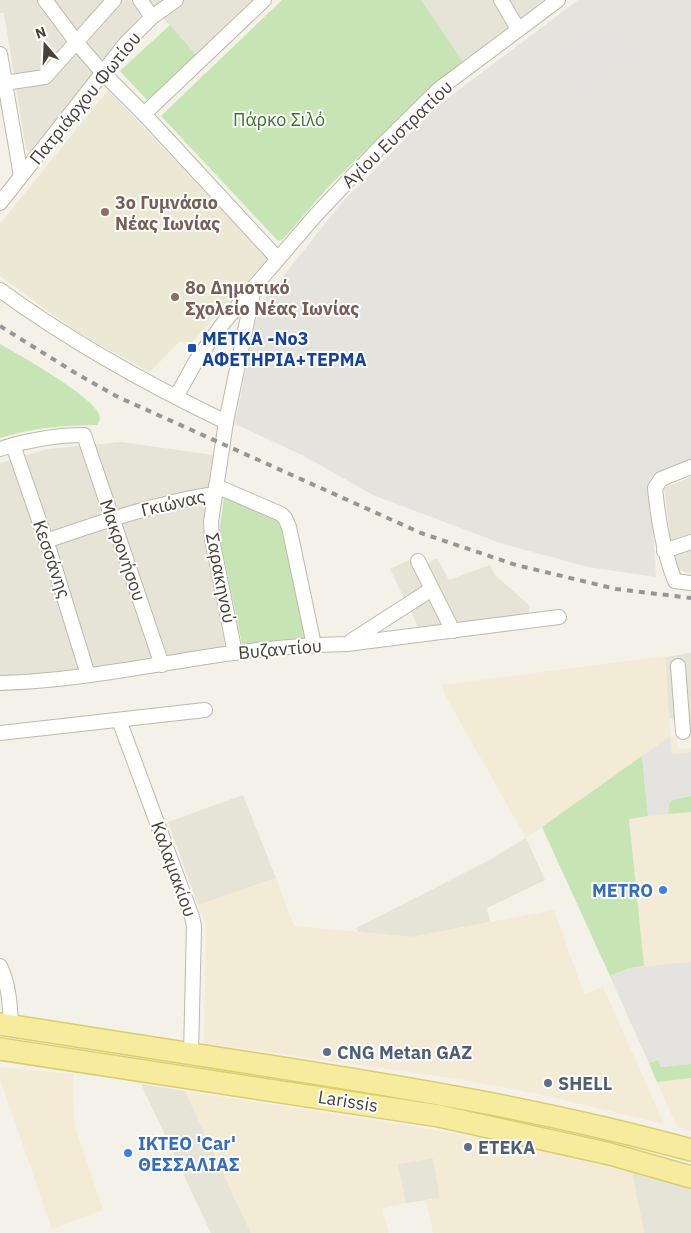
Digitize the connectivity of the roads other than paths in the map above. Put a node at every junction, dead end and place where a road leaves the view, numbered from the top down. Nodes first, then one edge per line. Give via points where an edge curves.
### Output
1 (114, 0) edge
2 (140, 0) edge
3 (176, 0) edge
4 (264, 0) edge
5 (501, 0) edge
6 (558, 0) edge
7 (50, 2) edge
8 (152, 17) junction
9 (518, 29) junction
10 (77, 44) junction
11 (0, 54) edge
12 (102, 72) junction
13 (4, 83) junction
14 (144, 114) junction
15 (21, 176) junction
16 (0, 203) edge
17 (278, 259) junction
18 (254, 287) junction
19 (0, 290) edge
20 (176, 397) junction
21 (226, 422) junction
22 (223, 443) joint
23 (6, 447) edge
24 (691, 467) edge
25 (215, 490) junction
26 (112, 519) junction
27 (46, 541) junction
28 (691, 542) edge
29 (664, 551) junction
30 (418, 561) dead end
31 (691, 583) edge
32 (432, 589) junction
33 (559, 616) dead end
34 (453, 631) junction
35 (346, 644) junction
36 (314, 645) junction
37 (235, 653) junction
38 (162, 665) junction
39 (678, 666) dead end
40 (88, 675) junction
41 (1, 681) edge
42 (205, 710) dead end
43 (120, 720) junction
44 (681, 732) edge
45 (0, 733) edge
46 (0, 966) edge
47 (6, 1025) edge
48 (0, 1049) edge
49 (191, 1054) junction
50 (691, 1150) edge
51 (691, 1177) edge

1 - 10 street
2 - 8 street
3 - 8 street, Πατριάρχου Φωτίου
4 - 14 street
5 - 9 street
6 - 9 street, Αγίου Ευστρατίου
7 - 10 street
8 - 12 street, Πατριάρχου Φωτίου
9 - 17 street, Αγίου Ευστρατίου via 414,112 343,185
10 - 12 street
10 - 13 street via 45,77
11 - 13 street
12 - 14 street
12 - 15 street, Πατριάρχου Φωτίου
13 - 15 street
14 - 17 street
15 - 16 street, Πατριάρχου Φωτίου
17 - 18 street, Αγίου Ευστρατίου
18 - 20 street, Αγίου Ευστρατίου via 211,339
18 - 21 street, Αγίου Ευστρατίου
19 - 20 street via 72,340
20 - 21 street
21 - 22 street, Αγίου Ευστρατίου
22 - 25 street, Σαρακηνού
23 - 26 street, Μακρονήσου via 84,435
23 - 27 street, Κεσσάνης
24 - 29 street via 661,479 655,488
25 - 26 street, Γκιώνας
25 - 36 street via 285,518
25 - 37 street, Σαρακηνού via 211,534
26 - 27 street, Γκιώνας
26 - 38 street, Μακρονήσου
27 - 40 street, Κεσσάνης
28 - 29 street
29 - 31 street via 675,581
30 - 32 street
32 - 34 street
32 - 35 street
33 - 34 street, Βυζαντίου
34 - 35 street, Βυζαντίου
35 - 36 street, Βυζαντίου
36 - 37 street, Βυζαντίου
37 - 38 street, Βυζαντίου
38 - 40 street, Βυζαντίου
39 - 44 street
40 - 41 street, Βυζαντίου
42 - 43 street
43 - 45 street
43 - 49 street, Καλαμακίου via 194,926
46 - 47 street via 9,994
47 - 49 main road, Larissis
48 - 51 main road, Larissis via 439,1116 610,1154
49 - 50 main road, Larissis via 499,1105 613,1129

